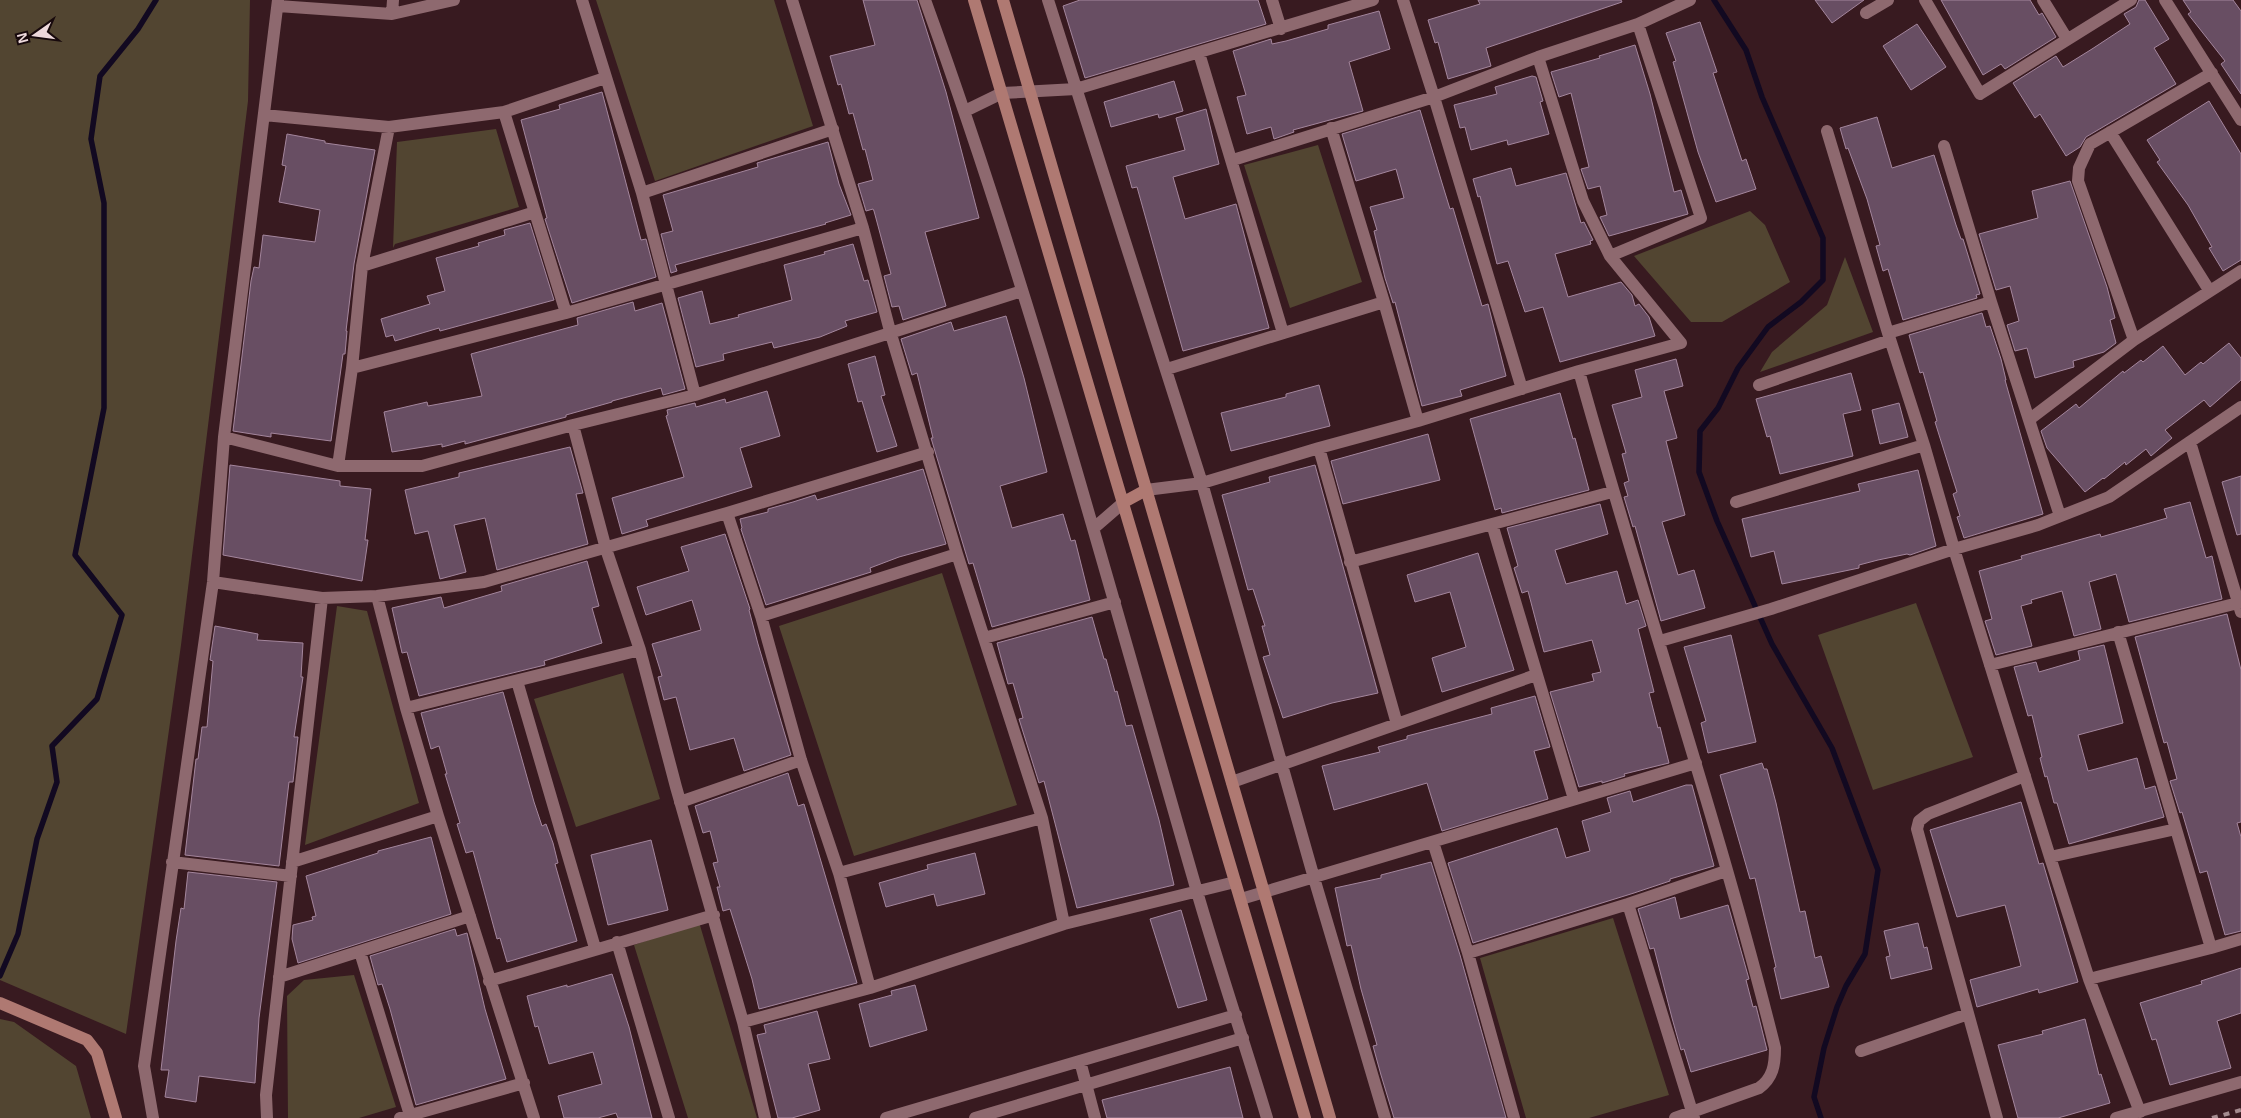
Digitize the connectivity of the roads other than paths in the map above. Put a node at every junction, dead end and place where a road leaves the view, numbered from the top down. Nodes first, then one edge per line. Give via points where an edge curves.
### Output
1 (393, 0) edge
2 (454, 0) edge
3 (582, 0) edge
4 (792, 0) edge
5 (925, 0) edge
6 (974, 0) edge
7 (1003, 0) edge
8 (1048, 0) edge
9 (1272, 0) edge
10 (1373, 0) edge
11 (1403, 0) edge
12 (1690, 0) edge
13 (1888, 0) edge
14 (1925, 0) edge
15 (2043, 0) edge
16 (2131, 0) edge
17 (2166, 0) edge
18 (278, 3) edge
19 (1672, 3) edge
20 (1866, 13) dead end
21 (392, 14) junction
22 (1638, 24) junction
23 (1281, 29) junction
24 (2067, 39) junction
25 (1199, 53) junction
26 (1538, 57) junction
27 (2212, 73) junction
28 (605, 78) junction
29 (1076, 88) junction
30 (1030, 93) junction
31 (1002, 94) junction
32 (1434, 96) junction
33 (965, 111) junction
34 (504, 112) junction
35 (264, 115) junction
36 (2241, 120) edge
37 (389, 127) junction
38 (1330, 128) junction
39 (833, 129) junction
40 (1828, 131) dead end
41 (2110, 132) junction
42 (1944, 146) dead end
43 (1233, 160) junction
44 (642, 193) junction
45 (535, 212) junction
46 (863, 228) junction
47 (1610, 256) junction
48 (362, 266) junction
49 (2241, 271) edge
50 (666, 284) junction
51 (2209, 290) junction
52 (1022, 291) junction
53 (1384, 302) junction
54 (1991, 302) junction
55 (566, 313) junction
56 (890, 331) junction
57 (1283, 333) junction
58 (1889, 337) junction
59 (2134, 340) junction
60 (352, 368) junction
61 (1167, 370) junction
62 (1579, 371) junction
63 (1759, 385) dead end
64 (1522, 389) junction
65 (694, 395) junction
66 (2241, 407) edge
67 (2030, 419) junction
68 (1418, 421) junction
69 (573, 426) junction
70 (224, 437) junction
71 (2190, 442) junction
72 (1924, 445) junction
73 (1318, 448) junction
74 (928, 452) junction
75 (338, 466) junction
76 (1202, 483) junction
77 (1146, 490) junction
78 (1612, 492) junction
79 (1124, 502) junction
80 (1736, 502) dead end
81 (727, 514) junction
82 (2060, 516) junction
83 (1492, 524) junction
84 (1094, 528) junction
85 (606, 549) junction
86 (1954, 549) junction
87 (957, 554) junction
88 (1350, 562) junction
89 (212, 582) junction
90 (377, 596) junction
91 (322, 598) junction
92 (1114, 602) junction
93 (2240, 608) edge
94 (760, 616) junction
95 (2118, 632) junction
96 (984, 638) junction
97 (1660, 641) junction
98 (640, 650) junction
99 (1990, 665) junction
100 (1536, 674) junction
101 (517, 681) junction
102 (406, 708) junction
103 (1397, 724) junction
104 (801, 760) junction
105 (1696, 763) junction
106 (1283, 766) junction
107 (2025, 776) junction
108 (1232, 782) junction
109 (1574, 799) junction
110 (680, 802) junction
111 (438, 816) junction
112 (1042, 818) junction
113 (2176, 829) junction
114 (1433, 842) junction
115 (2050, 857) junction
116 (172, 862) junction
117 (292, 862) junction
118 (1726, 871) junction
119 (840, 874) junction
120 (291, 876) junction
121 (1314, 878) junction
122 (1236, 882) junction
123 (1197, 892) junction
124 (1263, 893) junction
125 (1241, 899) junction
126 (1628, 904) junction
127 (714, 915) junction
128 (470, 916) junction
129 (1064, 924) junction
130 (2241, 939) edge
131 (617, 942) junction
132 (595, 948) junction
133 (2211, 948) junction
134 (360, 952) junction
135 (1468, 953) junction
136 (279, 977) junction
137 (2089, 979) junction
138 (489, 980) junction
139 (870, 988) junction
140 (3, 1004) edge
141 (1968, 1014) junction
142 (1236, 1015) junction
143 (743, 1022) junction
144 (1243, 1038) junction
145 (1861, 1050) dead end
146 (1080, 1061) junction
147 (2241, 1082) edge
148 (524, 1083) junction
149 (1086, 1085) junction
150 (2140, 1112) junction
151 (1694, 1115) edge
152 (405, 1117) edge
153 (116, 1118) edge
154 (153, 1118) edge
155 (267, 1118) edge
156 (534, 1118) edge
157 (670, 1118) edge
158 (765, 1118) edge
159 (886, 1118) edge
160 (975, 1118) edge
161 (1095, 1118) edge
162 (1267, 1118) edge
163 (1305, 1118) edge
164 (1330, 1118) edge
165 (1385, 1118) edge
166 (1514, 1118) edge
167 (1675, 1118) edge
168 (1997, 1118) edge
169 (2116, 1118) edge

1 - 21 street
2 - 21 street
3 - 28 street
4 - 39 street
5 - 33 street
6 - 31 main road
7 - 30 main road
8 - 29 street
9 - 23 street
10 - 23 street
11 - 32 street
12 - 19 street
13 - 20 street
14 - 24 street via 1980,94
15 - 24 street
16 - 24 street
17 - 27 street
18 - 21 street
18 - 35 street
19 - 22 street
22 - 26 street
22 - 47 street via 1701,218
23 - 25 street
25 - 29 street
25 - 43 street
26 - 32 street
26 - 47 street via 1582,201
27 - 36 street
27 - 41 street
28 - 34 street
28 - 44 street
29 - 30 street
29 - 61 street
30 - 31 street
30 - 77 main road
31 - 33 street
31 - 79 main road
32 - 38 street
32 - 64 street
33 - 52 street
34 - 37 street
34 - 45 street
35 - 37 street
35 - 70 street
37 - 48 street
38 - 43 street
38 - 53 street
39 - 44 street
39 - 46 street
40 - 58 street
41 - 51 street
41 - 59 street via 2090,144 2079,168 2078,181
42 - 54 street
43 - 57 street
44 - 50 street
45 - 48 street
45 - 55 street
46 - 50 street
46 - 56 street
47 - 62 street via 1681,343
48 - 60 street
49 - 51 street
50 - 55 street
50 - 65 street
51 - 59 street
52 - 56 street
52 - 84 street
53 - 57 street
53 - 68 street
54 - 58 street
54 - 67 street
55 - 60 street
56 - 65 street
56 - 74 street
57 - 61 street
58 - 63 street
58 - 72 street
59 - 67 street
60 - 75 street
61 - 76 street
62 - 64 street
62 - 78 street
64 - 68 street
65 - 69 street
66 - 71 street
67 - 82 street
68 - 73 street
69 - 75 street via 422,466
69 - 85 street
70 - 75 street
70 - 89 street
71 - 82 street via 2109,497
71 - 93 street
72 - 80 street
72 - 86 street
73 - 76 street
73 - 88 street
74 - 81 street
74 - 87 street
76 - 77 street
76 - 106 street
77 - 79 main road
77 - 108 main road
78 - 83 street
78 - 97 street
79 - 84 street
79 - 122 main road
81 - 85 street
81 - 94 street
82 - 86 street
83 - 88 street
83 - 100 street
84 - 92 street
85 - 90 street via 484,582
85 - 98 street
86 - 97 street via 1771,610
86 - 99 street
87 - 94 street
87 - 96 street
88 - 103 street
89 - 91 street
89 - 116 street
90 - 91 street
90 - 102 street
91 - 117 street
92 - 96 street
92 - 123 street
93 - 95 street
94 - 104 street
95 - 99 street
95 - 113 street
96 - 112 street
97 - 105 street
98 - 101 street
98 - 110 street
99 - 107 street
100 - 103 street
100 - 109 street
101 - 102 street
101 - 132 street
102 - 111 street
103 - 106 street
104 - 110 street
104 - 119 street
105 - 109 street
105 - 118 street
106 - 108 street
106 - 121 street
107 - 115 street
107 - 141 street via 1928,814 1917,829
108 - 124 main road
109 - 114 street
110 - 127 street
111 - 117 street
111 - 128 street
112 - 119 street
112 - 129 street
113 - 115 street
113 - 133 street
114 - 121 street
114 - 135 street
115 - 137 street
116 - 120 street
116 - 154 street via 144,1066
117 - 120 street
118 - 126 street
118 - 151 street via 1775,1048 1775,1064 1766,1083 1759,1088
119 - 139 street
120 - 136 street
121 - 124 street
121 - 165 street
122 - 123 street
122 - 125 main road
123 - 129 street
123 - 142 street
124 - 125 street
124 - 164 main road
125 - 163 main road
126 - 135 street
126 - 151 street
127 - 131 street
127 - 143 street
128 - 134 street
128 - 138 street
129 - 139 street
130 - 133 street
131 - 132 street
131 - 157 street
132 - 138 street
133 - 137 street
134 - 136 street
134 - 152 street
135 - 166 street
136 - 155 street via 266,1095
137 - 150 street
138 - 148 street
139 - 143 street
140 - 153 main road via 87,1040 97,1053
141 - 145 street
141 - 168 street
142 - 144 street
142 - 146 street
143 - 158 street
144 - 149 street
144 - 162 street
146 - 149 street
146 - 159 street
147 - 150 street
148 - 152 street
148 - 156 street
149 - 160 street
149 - 161 street
150 - 169 street
151 - 167 street

